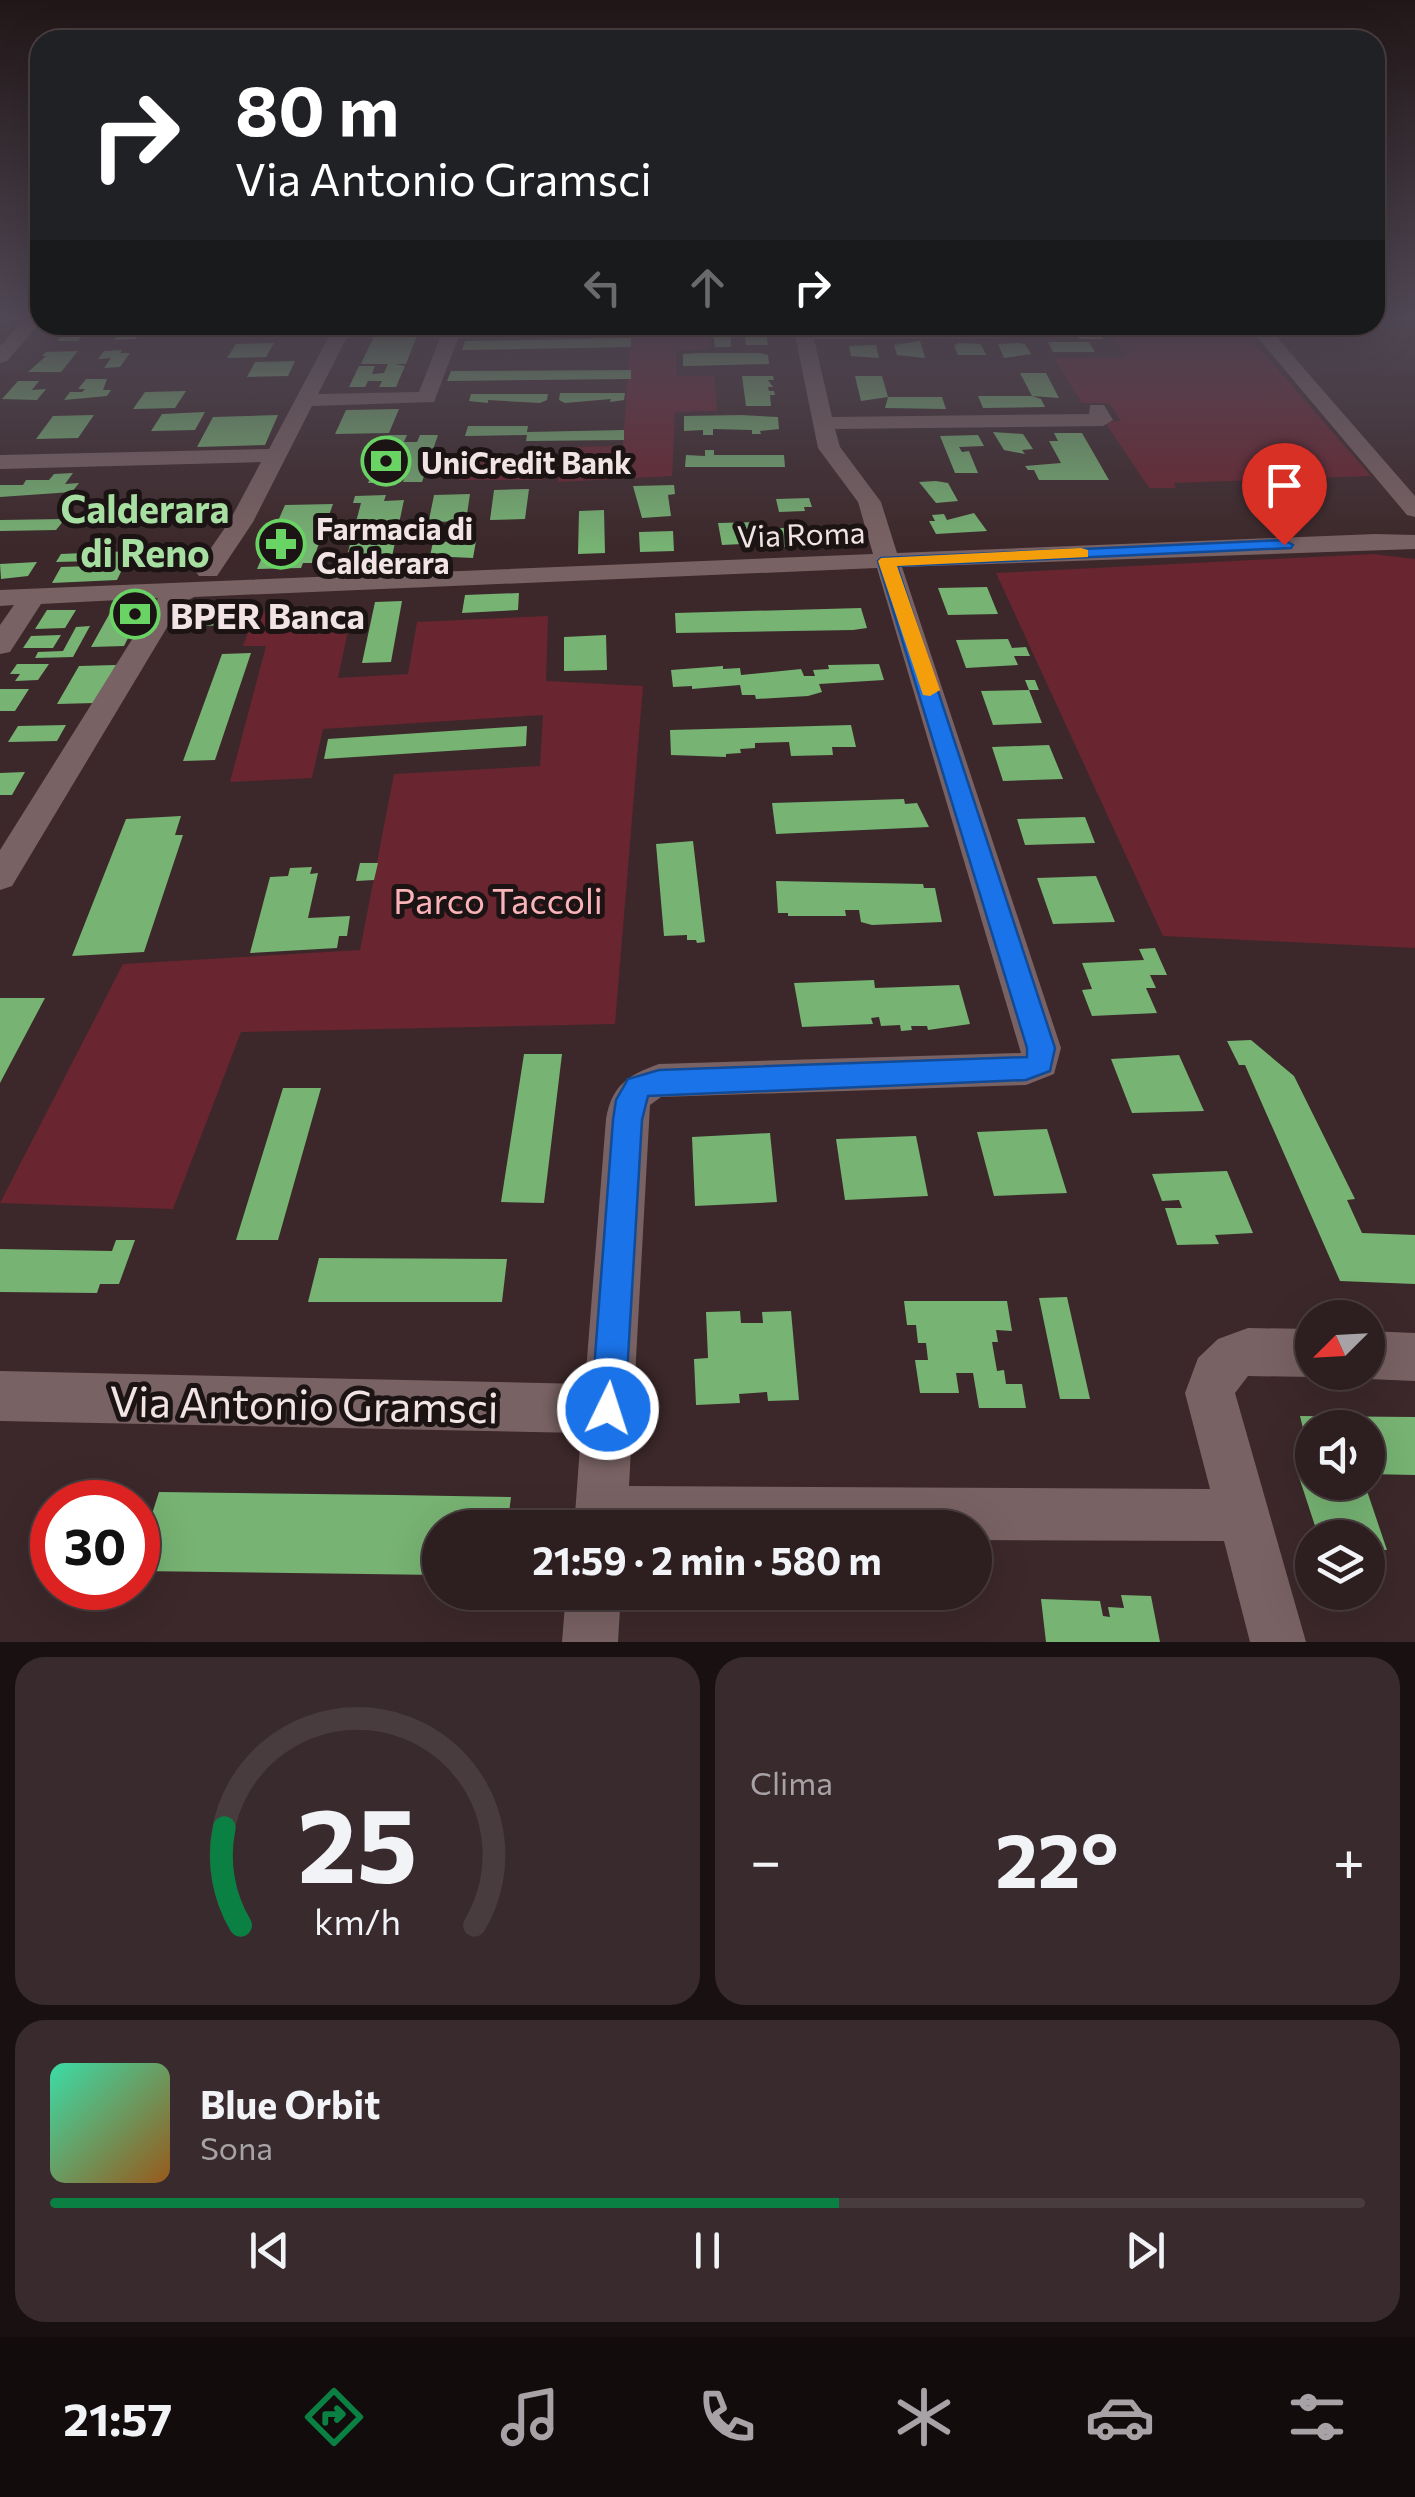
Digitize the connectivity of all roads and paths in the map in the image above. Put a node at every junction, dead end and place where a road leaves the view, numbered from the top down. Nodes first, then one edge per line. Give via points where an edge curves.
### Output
1 (308, 396) edge
2 (427, 396) edge
3 (818, 396) edge
4 (1318, 396) edge
5 (306, 400) junction
6 (1097, 409) dead end
7 (824, 423) junction
8 (276, 454) junction
9 (0, 462) edge
10 (1394, 482) junction
11 (1415, 499) edge
12 (1415, 510) edge
13 (1415, 534) edge
14 (1376, 541) junction
15 (1415, 545) edge
16 (887, 561) junction
17 (191, 581) junction
18 (32, 597) junction
19 (0, 598) edge
20 (0, 646) edge
21 (0, 878) edge
22 (1295, 1354) edge
23 (1385, 1356) edge
24 (1415, 1357) edge
25 (0, 1396) edge
26 (608, 1409) junction
27 (601, 1510) edge
28 (1242, 1515) junction
29 (992, 1517) edge
30 (593, 1610) edge
31 (590, 1642) edge
32 (1278, 1642) edge

1 - 5 street
2 - 5 street
3 - 7 street
4 - 10 street
5 - 8 street
6 - 7 street via 1103,420
7 - 16 street via 829,448 866,493
8 - 9 street
8 - 17 street
10 - 11 street
10 - 12 street
13 - 14 street, Via Roma
14 - 15 street, Via Roma
14 - 16 street, Via Roma
16 - 17 street, Via Roma
16 - 26 street via 1041,1048 1040,1063 1026,1069 638,1088 627,1120
17 - 18 street, Via Roma
17 - 21 street
18 - 19 street, Via Roma
18 - 20 street
22 - 28 street via 1245,1353 1214,1370 1210,1393
23 - 24 street
25 - 26 street, Via Antonio Gramsci
26 - 27 street
28 - 29 street
28 - 32 street
30 - 31 street

